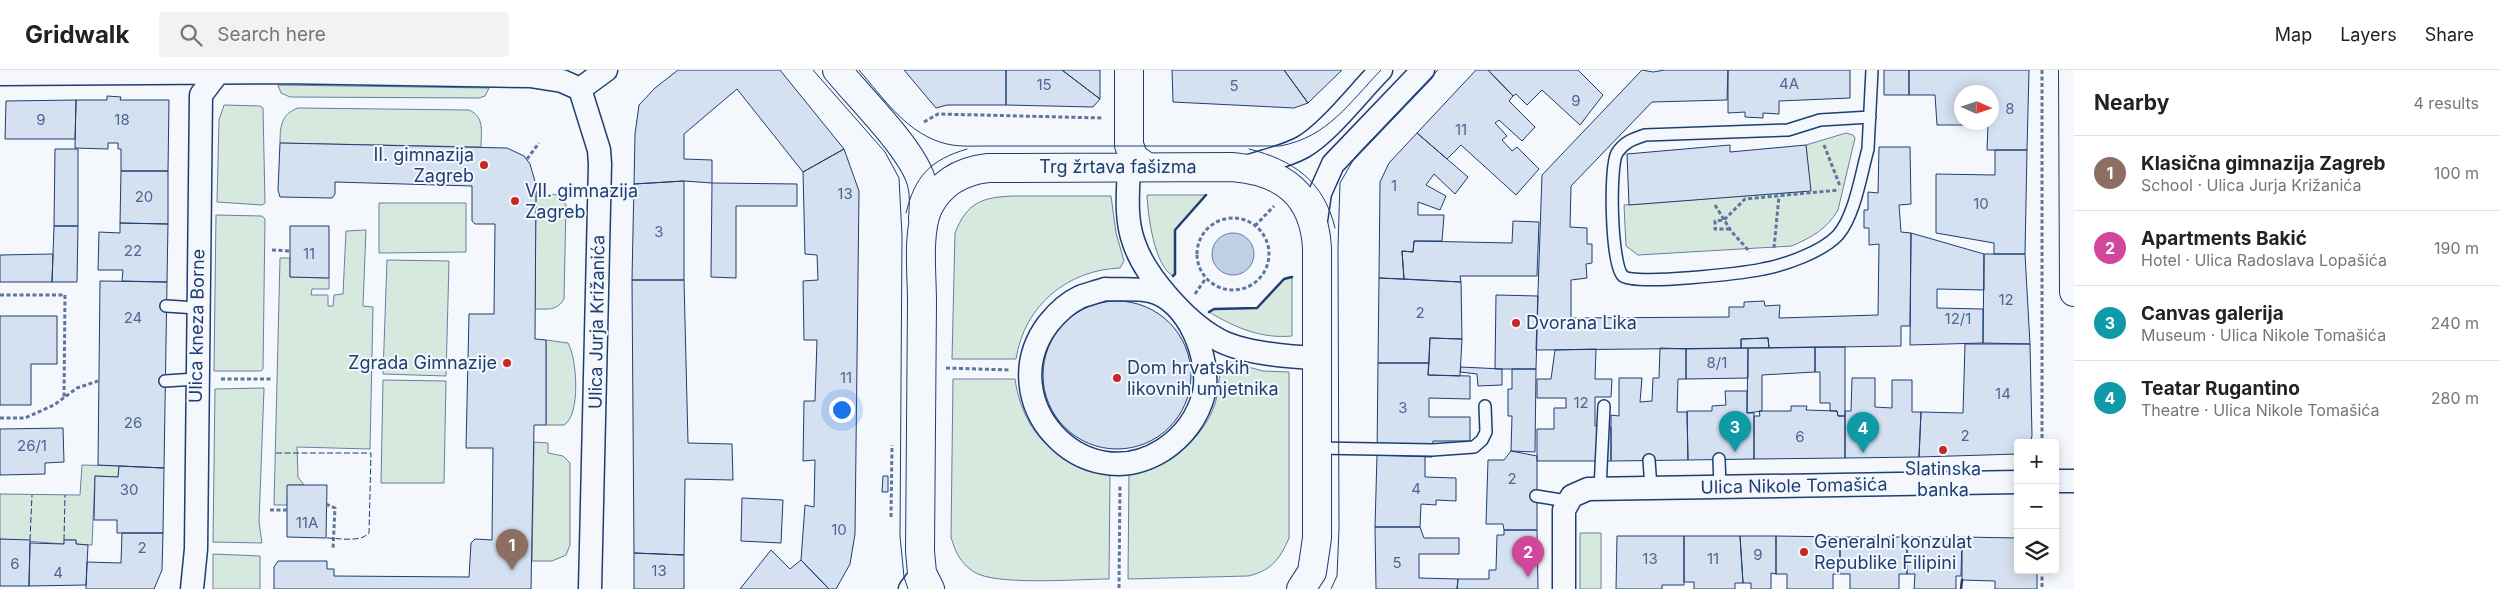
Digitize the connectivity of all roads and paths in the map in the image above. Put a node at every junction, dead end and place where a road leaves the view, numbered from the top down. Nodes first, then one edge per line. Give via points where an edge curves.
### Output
1 (606, 70) edge
2 (837, 70) edge
3 (1129, 70) edge
4 (1381, 70) edge
5 (1423, 70) edge
6 (1872, 70) edge
7 (2042, 70) edge
8 (2073, 70) edge
9 (219, 71) edge
10 (0, 74) edge
11 (580, 89) junction
12 (1870, 117) junction
13 (1108, 118) dead end
14 (924, 122) dead end
15 (539, 143) dead end
16 (1824, 145) dead end
17 (526, 159) dead end
18 (1138, 167) junction
19 (1244, 168) junction
20 (1856, 188) junction
21 (1840, 190) junction
22 (1779, 196) junction
23 (1715, 205) dead end
24 (1271, 210) dead end
25 (1724, 220) junction
26 (923, 223) junction
27 (1255, 226) junction
28 (1315, 227) junction
29 (1730, 229) junction
30 (272, 250) dead end
31 (290, 251) dead end
32 (1774, 266) junction
33 (1752, 270) junction
34 (1206, 278) junction
35 (1198, 289) dead end
36 (2074, 292) edge
37 (0, 295) edge
38 (166, 306) dead end
39 (197, 308) junction
40 (1181, 311) junction
41 (1318, 358) junction
42 (942, 368) dead end
43 (1014, 370) dead end
44 (207, 379) junction
45 (271, 379) dead end
46 (98, 381) dead end
47 (165, 381) dead end
48 (64, 398) junction
49 (1485, 406) dead end
50 (1604, 406) dead end
51 (0, 418) edge
52 (2042, 439) edge
53 (892, 444) dead end
54 (1317, 448) junction
55 (1719, 459) dead end
56 (1649, 460) dead end
57 (1120, 474) dead end
58 (2059, 481) edge
59 (2074, 481) edge
60 (2014, 482) edge
61 (1720, 487) junction
62 (1651, 488) junction
63 (1600, 489) junction
64 (1536, 496) dead end
65 (1569, 499) junction
66 (326, 504) dead end
67 (270, 510) dead end
68 (287, 510) dead end
69 (891, 517) dead end
70 (333, 549) dead end
71 (2042, 574) edge
72 (921, 584) edge
73 (1120, 588) edge
74 (192, 589) edge
75 (590, 589) edge
76 (1301, 589) edge
77 (1564, 589) edge
78 (2042, 589) edge

1 - 11 street
2 - 26 main road via 915,166 923,186
3 - 18 main road via 1129,145
4 - 19 street via 1310,142 1290,153
5 - 28 street via 1333,164 1320,194
6 - 12 lane
7 - 52 path
8 - 36 main road
9 - 10 street
9 - 11 street via 530,76 562,81
9 - 39 street, Ulica kneza Borne via 202,95
11 - 75 street, Ulica Jurja Križanića via 599,150 600,164
12 - 20 lane via 1868,149
12 - 33 lane via 1820,120 1788,130 1644,135 1626,142 1616,154 1613,243 1617,266 1624,276 1631,280 1658,281
13 - 14 path via 938,114
15 - 17 path
16 - 21 path
18 - 19 main road, Trg žrtava fašizma
18 - 26 main road, Trg žrtava fašizma via 974,169 962,173 941,189
18 - 40 street via 1128,204 1133,242 1147,271
19 - 28 main road, Trg žrtava fašizma via 1271,174 1287,184 1307,206
20 - 21 path
20 - 32 lane via 1847,220 1838,234 1818,250
21 - 22 path
22 - 25 path via 1745,199
22 - 32 path
23 - 25 path
24 - 27 path
25 - 29 path
25 - 29 path via 1715,221 1715,229
26 - 72 main road, Trg žrtava fašizma
27 - 34 path via 1234,218 1222,219 1211,225 1198,244 1197,256
27 - 34 path via 1263,234 1268,251 1265,269 1259,278 1238,289 1226,289
28 - 41 main road, Trg žrtava fašizma
29 - 33 path via 1750,251
30 - 31 path
32 - 33 lane
34 - 35 path
37 - 48 path via 65,295
38 - 39 lane
39 - 44 street, Ulica kneza Borne
40 - 40 street via 1196,337 1204,364 1204,393 1194,419 1176,442 1152,457 1125,464 1083,457 1064,446 1038,412 1030,386 1032,360 1040,335 1057,313 1079,298 1105,289 1151,291
40 - 41 street via 1217,340 1253,351
41 - 54 main road, Trg žrtava fašizma
42 - 43 path
44 - 45 path
44 - 47 lane
44 - 74 street, Ulica kneza Borne
46 - 48 path via 76,388
48 - 51 path via 26,418
49 - 54 lane via 1486,432 1474,447 1432,450
50 - 63 lane
53 - 69 path
54 - 76 main road, Trg žrtava fašizma via 1316,556 1312,572
55 - 61 lane
56 - 62 lane
57 - 73 path
58 - 59 street
60 - 61 street, Ulica Nikole Tomašića
61 - 62 street, Ulica Nikole Tomašića
62 - 63 street, Ulica Nikole Tomašića
63 - 65 street, Ulica Nikole Tomašića via 1588,489
64 - 65 lane
65 - 77 street via 1564,510
66 - 70 path via 335,508
67 - 68 path
71 - 78 path

